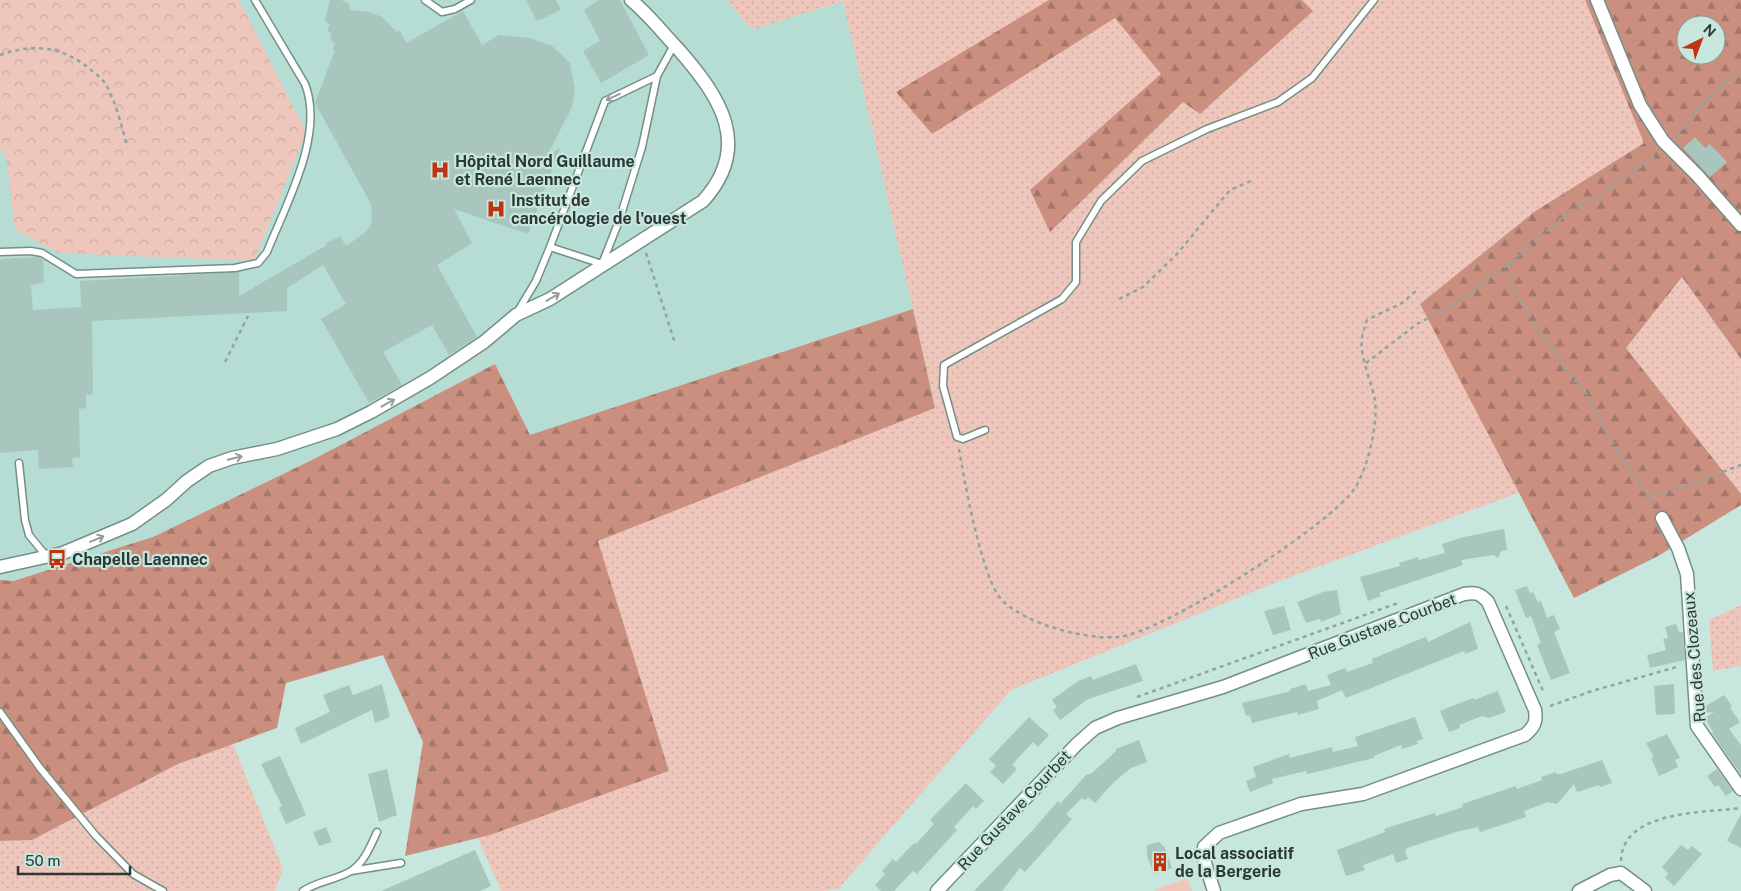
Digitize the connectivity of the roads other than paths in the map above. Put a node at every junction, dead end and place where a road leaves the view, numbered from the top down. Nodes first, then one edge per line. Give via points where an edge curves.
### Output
1 (255, 0) edge
2 (426, 0) edge
3 (471, 0) edge
4 (631, 0) edge
5 (1374, 0) edge
6 (1597, 0) edge
7 (674, 45) junction
8 (657, 76) junction
9 (1741, 225) edge
10 (550, 247) junction
11 (0, 252) edge
12 (602, 264) junction
13 (516, 315) junction
14 (984, 430) dead end
15 (19, 462) dead end
16 (1662, 518) road end
17 (47, 557) junction
18 (0, 567) edge
19 (0, 712) edge
20 (1741, 789) edge
21 (377, 832) dead end
22 (401, 863) dead end
23 (351, 871) junction
24 (163, 891) edge
25 (303, 891) edge
26 (937, 891) edge
27 (1214, 891) edge
28 (1578, 891) edge
29 (1645, 891) edge

1 - 11 lane via 305,84 312,118 308,147 267,252 258,263 235,268 76,274 42,253
2 - 3 lane via 442,12
4 - 7 street
5 - 14 lane via 1312,78 1278,102 1207,129 1142,161 1101,201 1076,242 1076,282 1062,299 944,365 944,386 957,437 963,439
6 - 9 street via 1640,105 1669,147
7 - 8 lane
7 - 12 street via 704,82 725,120 729,136 726,164 720,180 703,201
8 -> 10 lane via 605,101
8 - 12 lane via 642,147
10 - 12 lane
10 - 13 lane
13 -> 12 street via 550,299
17 -> 13 street via 132,524 210,466 277,449 371,412 484,342
15 - 17 lane via 29,534
16 - 20 street, Rue des Clozeaux via 1687,574 1697,726
17 - 18 street
19 - 24 lane via 40,768 96,836 133,874
21 - 23 lane via 366,854
22 - 23 lane
23 - 25 lane
26 - 27 street, Rue Gustave Courbet via 1095,728 1118,718 1223,687 1464,594 1474,592 1483,596 1535,710 1537,719 1534,727 1525,735 1364,794 1301,804 1219,833 1204,847 1204,860
28 - 29 street via 1621,873

